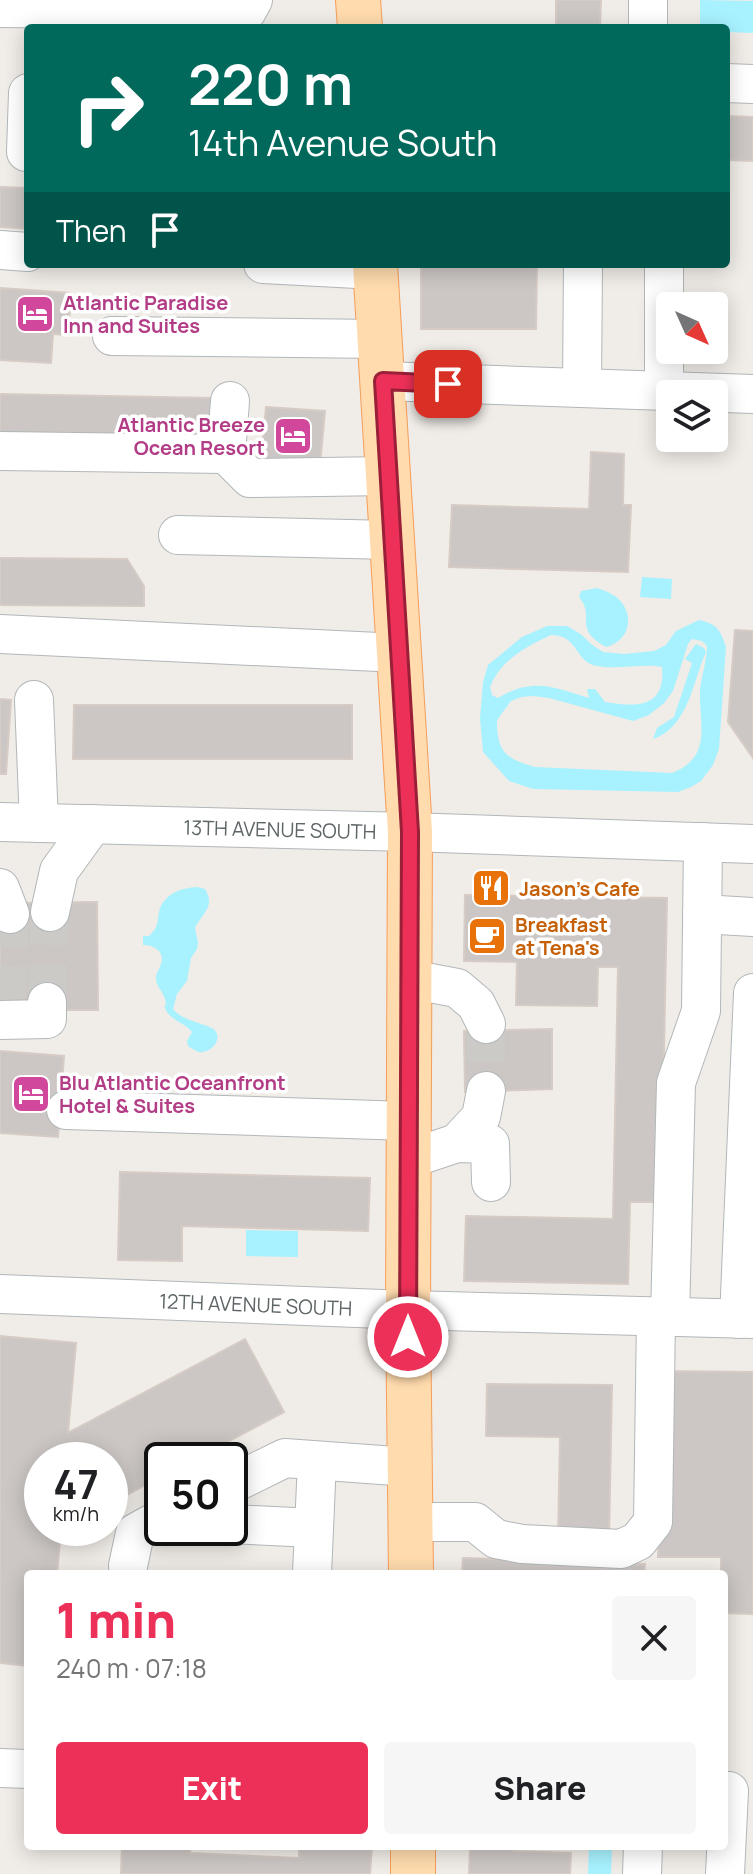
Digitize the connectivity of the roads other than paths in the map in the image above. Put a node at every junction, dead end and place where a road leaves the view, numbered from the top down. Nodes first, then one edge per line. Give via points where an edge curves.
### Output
1 (253, 0) edge
2 (358, 0) edge
3 (648, 0) edge
4 (0, 8) edge
5 (360, 24) edge
6 (648, 24) edge
7 (730, 83) edge
8 (753, 84) edge
9 (0, 250) edge
10 (24, 252) edge
11 (375, 268) edge
12 (583, 268) edge
13 (664, 268) edge
14 (112, 336) dead end
15 (381, 360) junction
16 (664, 380) edge
17 (582, 388) junction
18 (656, 391) edge
19 (728, 393) edge
20 (753, 394) edge
21 (230, 401) dead end
22 (0, 451) edge
23 (226, 454) junction
24 (388, 476) junction
25 (178, 535) dead end
26 (391, 540) junction
27 (0, 634) edge
28 (399, 653) junction
29 (34, 700) dead end
30 (0, 822) edge
31 (39, 823) junction
32 (93, 824) junction
33 (410, 832) junction
34 (703, 842) junction
35 (753, 844) edge
36 (50, 912) tunnel mouth
37 (702, 914) junction
38 (753, 917) edge
39 (409, 979) junction
40 (753, 993) edge
41 (47, 1002) dead end
42 (4, 1015) edge
43 (486, 1024) tunnel mouth
44 (752, 1042) edge
45 (486, 1091) tunnel mouth
46 (66, 1110) dead end
47 (408, 1140) junction
48 (457, 1143) junction
49 (491, 1182) dead end
50 (0, 1294) edge
51 (408, 1310) junction
52 (663, 1317) junction
53 (746, 1319) edge
54 (317, 1461) junction
55 (409, 1467) junction
56 (248, 1476) edge
57 (410, 1522) junction
58 (248, 1525) edge
59 (144, 1528) edge
60 (314, 1528) junction
61 (128, 1566) dead end
62 (312, 1570) edge
63 (411, 1570) edge
64 (0, 1768) edge
65 (24, 1769) edge
66 (735, 1791) edge
67 (728, 1849) edge
68 (413, 1850) edge
69 (643, 1850) edge
70 (728, 1850) edge
71 (413, 1874) edge
72 (642, 1874) edge
73 (725, 1874) edge

1 - 4 street via 247,11
2 - 5 main road
3 - 6 street
7 - 8 street
9 - 10 street
11 - 15 main road
12 - 17 street
13 - 16 street
14 - 15 street
15 - 17 street
15 - 24 main road
17 - 18 street
19 - 20 street
21 - 23 street
22 - 23 street
23 - 24 street via 250,478
24 - 26 main road
25 - 26 street
26 - 28 main road
27 - 28 street
28 - 33 main road
29 - 31 street
30 - 31 street, 13TH AVENUE SOUTH
31 - 32 street, 13TH AVENUE SOUTH
32 - 33 street, 13TH AVENUE SOUTH
32 - 36 street via 59,871
33 - 34 street, 13TH AVENUE SOUTH
33 - 39 main road
34 - 35 street, 13TH AVENUE SOUTH
34 - 37 street
37 - 38 street
37 - 52 street via 701,1011 676,1083
39 - 43 street via 457,988 476,1004
39 - 47 main road
40 - 44 street
41 - 42 street via 47,1019
44 - 53 street
45 - 48 street via 481,1117
46 - 47 street
47 - 48 street
47 - 51 main road
48 - 49 street via 490,1144
50 - 51 street, 12TH AVENUE SOUTH
51 - 52 street, 12TH AVENUE SOUTH
51 - 55 main road
52 - 53 street, 12TH AVENUE SOUTH
52 - 57 street via 653,1522 638,1541 621,1549 522,1544 496,1539 475,1522
54 - 55 street
54 - 56 street via 285,1458
54 - 60 street
55 - 57 main road
57 - 63 main road
58 - 60 street
59 - 61 street via 135,1533
60 - 62 street
64 - 65 street
66 - 67 street
68 - 71 main road
69 - 72 street
70 - 73 street

